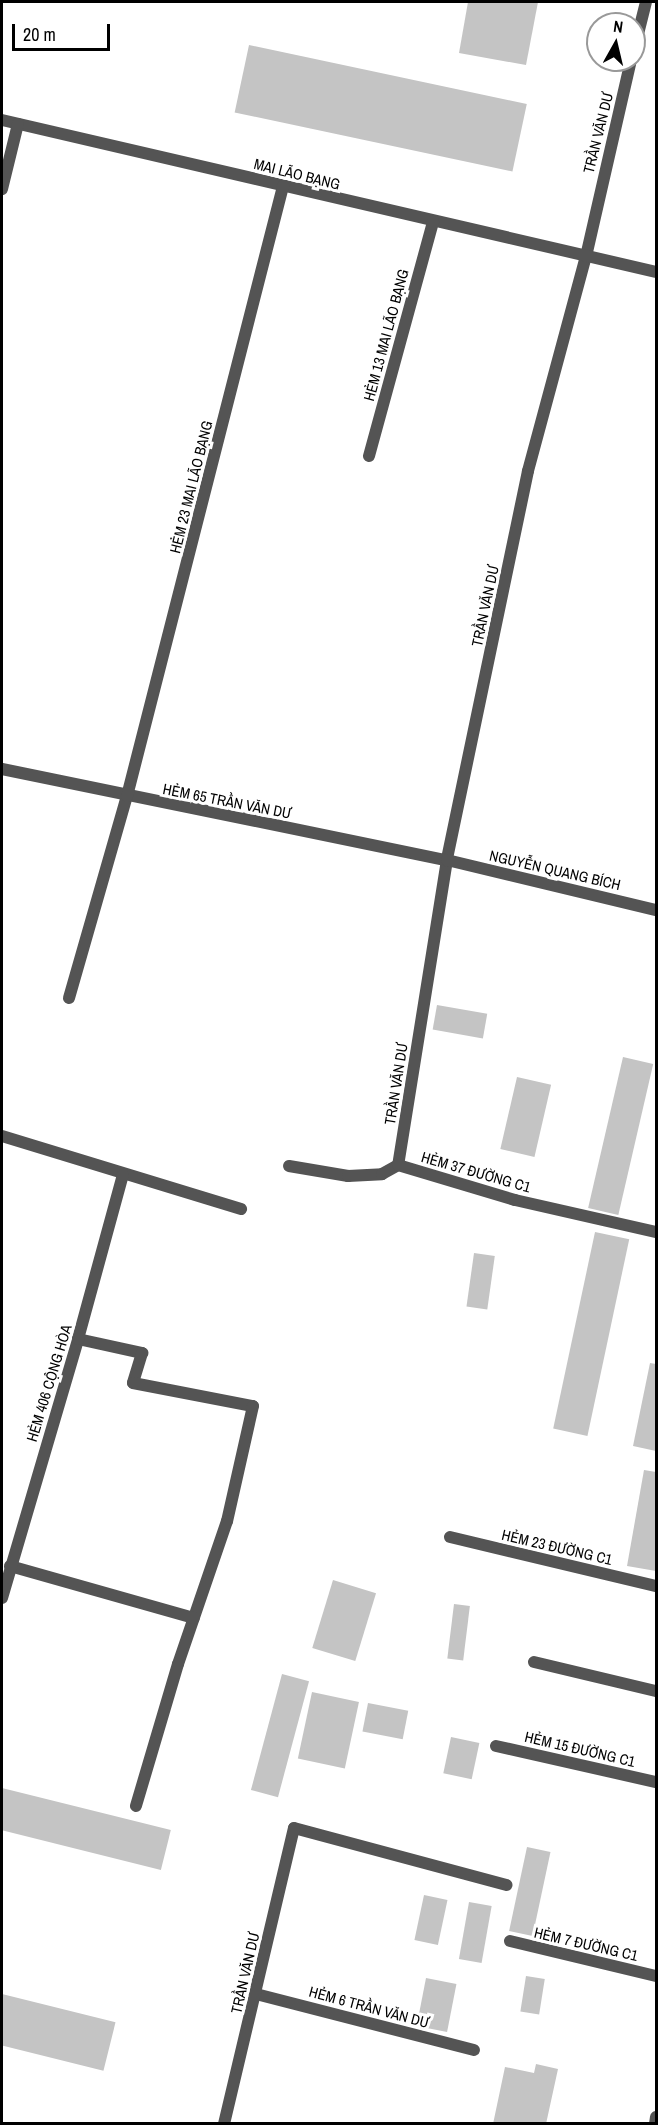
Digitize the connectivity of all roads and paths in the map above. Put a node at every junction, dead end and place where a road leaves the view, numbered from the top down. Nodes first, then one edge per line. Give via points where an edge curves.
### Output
1 (629, 72) edge
2 (2, 120) edge
3 (18, 124) junction
4 (283, 186) junction
5 (2, 189) edge
6 (433, 222) junction
7 (586, 256) junction
8 (657, 272) edge
9 (369, 456) dead end
10 (2, 769) edge
11 (127, 796) junction
12 (447, 860) junction
13 (657, 910) edge
14 (69, 998) dead end
15 (2, 1136) edge
16 (398, 1165) junction
17 (289, 1166) dead end
18 (123, 1175) junction
19 (241, 1209) dead end
20 (657, 1232) edge
21 (78, 1338) junction
22 (450, 1537) dead end
23 (10, 1566) junction
24 (657, 1586) edge
25 (2, 1598) edge
26 (194, 1618) junction
27 (534, 1662) dead end
28 (657, 1691) edge
29 (496, 1746) dead end
30 (657, 1782) edge
31 (136, 1806) dead end
32 (507, 1885) dead end
33 (510, 1941) dead end
34 (657, 1976) edge
35 (256, 1994) junction
36 (474, 2050) dead end
37 (657, 2117) edge
38 (224, 2124) edge
39 (655, 2124) edge

1 - 7 street, TRẦN VĂN DƯ
2 - 3 street, MAI LÃO BẠNG
3 - 4 street, MAI LÃO BẠNG
3 - 5 street
4 - 6 street, MAI LÃO BẠNG
4 - 11 street, HẺM 23 MAI LÃO BẠNG
6 - 7 street, MAI LÃO BẠNG
6 - 9 street, HẺM 13 MAI LÃO BẠNG
7 - 8 street, MAI LÃO BẠNG
7 - 12 street, TRẦN VĂN DƯ via 528,471
10 - 11 street, HẺM 65 TRẦN VĂN DƯ
11 - 12 street, HẺM 65 TRẦN VĂN DƯ
11 - 14 street, HẺM 23 MAI LÃO BẠNG
12 - 13 street, NGUYỄN QUANG BÍCH
12 - 16 street, TRẦN VĂN DƯ
15 - 18 street
16 - 17 street, HẺM 37 ĐƯỜNG C1 via 382,1174 348,1176
16 - 20 street, HẺM 37 ĐƯỜNG C1 via 515,1200
18 - 19 street
18 - 21 street, HẺM 406 CỘNG HÒA
21 - 23 street, HẺM 406 CỘNG HÒA
21 - 26 street via 142,1353 133,1383 253,1406 227,1521
22 - 24 street, HẺM 23 ĐƯỜNG C1
23 - 25 street, HẺM 406 CỘNG HÒA
23 - 26 street
26 - 31 street
27 - 28 street
29 - 30 street, HẺM 15 ĐƯỜNG C1
32 - 35 street, TRẦN VĂN DƯ via 294,1828
33 - 34 street, HẺM 7 ĐƯỜNG C1
35 - 36 street, HẺM 6 TRẦN VĂN DƯ
35 - 38 street, TRẦN VĂN DƯ
37 - 39 street

